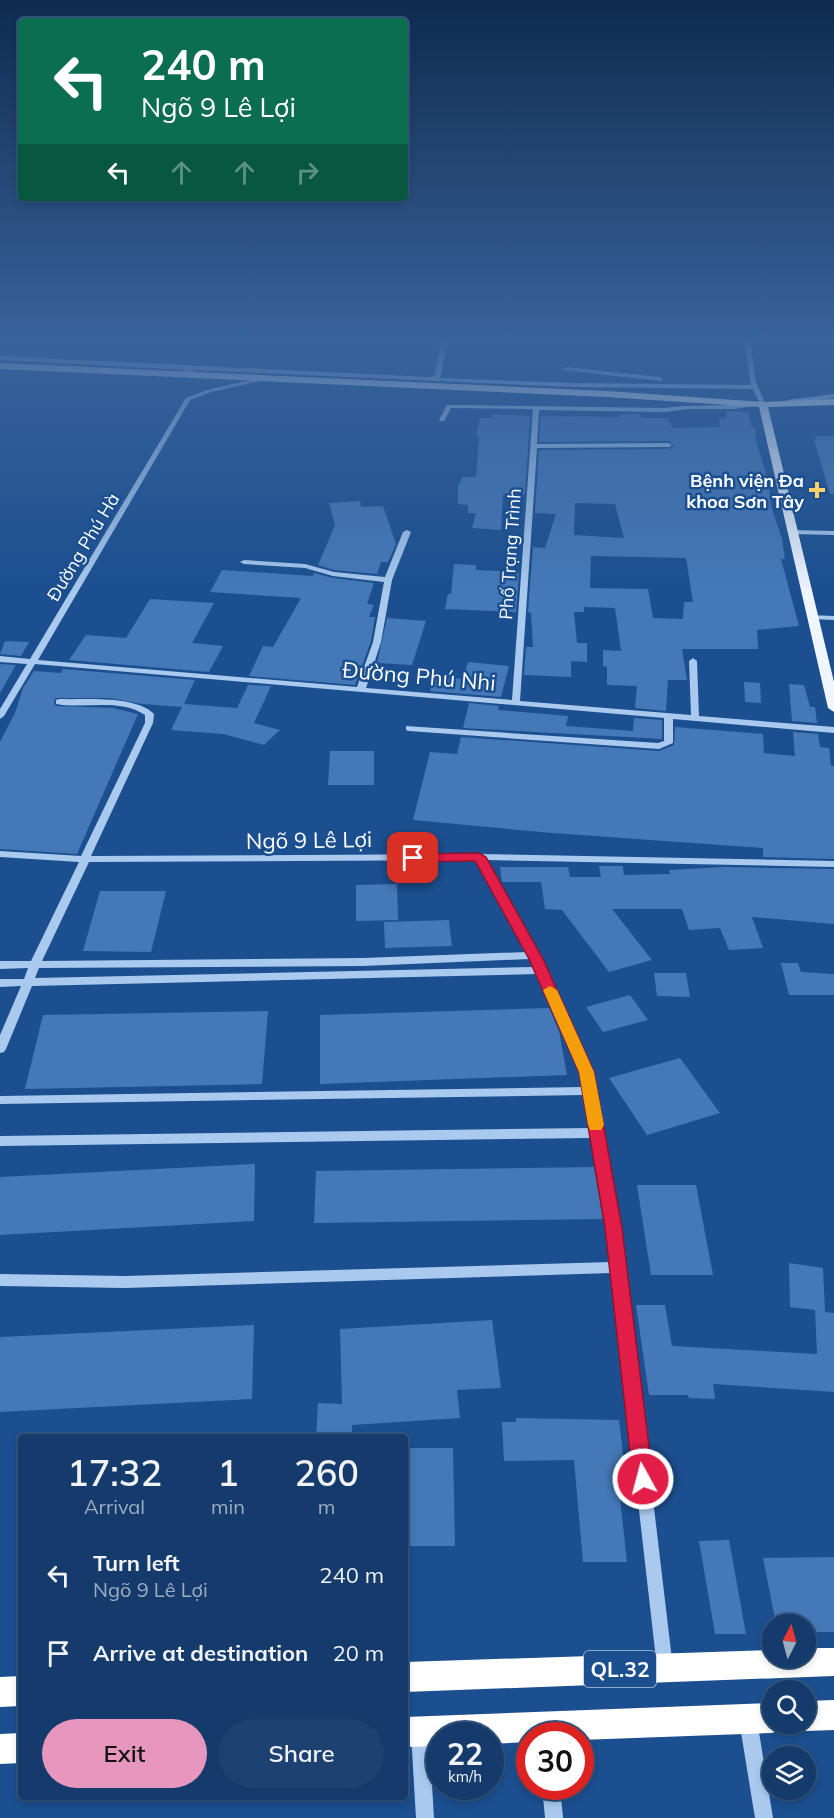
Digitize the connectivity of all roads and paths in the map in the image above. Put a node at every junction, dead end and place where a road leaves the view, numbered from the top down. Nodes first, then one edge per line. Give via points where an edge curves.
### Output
1 (173, 425) edge
2 (535, 425) edge
3 (768, 425) edge
4 (669, 445) dead end
5 (533, 446) junction
6 (407, 532) dead end
7 (792, 532) junction
8 (834, 533) edge
9 (244, 562) dead end
10 (388, 580) junction
11 (812, 617) junction
12 (834, 618) edge
13 (0, 659) edge
14 (33, 661) junction
15 (693, 661) dead end
16 (361, 689) junction
17 (59, 702) dead end
18 (516, 702) junction
19 (834, 708) edge
20 (669, 714) junction
21 (0, 716) edge
22 (695, 717) junction
23 (409, 728) dead end
24 (834, 730) edge
25 (0, 854) edge
26 (479, 857) junction
27 (85, 859) junction
28 (834, 864) edge
29 (534, 955) junction
30 (0, 965) edge
31 (35, 965) junction
32 (541, 970) junction
33 (0, 983) edge
34 (28, 983) junction
35 (0, 1049) edge
36 (590, 1091) junction
37 (0, 1100) edge
38 (597, 1133) junction
39 (0, 1141) edge
40 (618, 1267) junction
41 (0, 1280) edge
42 (834, 1662) edge
43 (665, 1668) junction
44 (408, 1677) edge
45 (18, 1691) edge
46 (0, 1692) edge
47 (834, 1715) edge
48 (816, 1716) edge
49 (760, 1718) edge
50 (594, 1728) edge
51 (412, 1731) edge
52 (516, 1731) edge
53 (18, 1748) edge
54 (0, 1749) edge
55 (552, 1800) edge
56 (425, 1818) edge
57 (554, 1818) edge
58 (764, 1818) edge

1 - 14 street, Đường Phú Hà
2 - 5 street, Phố Trạng Trình
3 - 7 main road
4 - 5 street
5 - 18 street, Phố Trạng Trình
6 - 10 street
7 - 8 street
7 - 11 main road
9 - 10 street via 304,566 333,574
10 - 16 street via 377,642
11 - 12 street
11 - 19 main road
13 - 14 street, Đường Phú Nhi
14 - 16 street, Đường Phú Nhi
14 - 21 street, Đường Phú Hà
15 - 22 street
16 - 18 street, Đường Phú Nhi
17 - 27 street via 132,706 150,714
18 - 20 street, Đường Phú Nhi
20 - 22 street, Đường Phú Nhi
20 - 23 street via 668,743 659,746
22 - 24 street, Đường Phú Nhi
25 - 27 street, Ngõ 9 Lê Lợi
26 - 27 street, Ngõ 9 Lê Lợi
26 - 28 street, Ngõ 9 Lê Lợi
26 - 29 street
27 - 31 street
29 - 31 street via 363,962
29 - 32 street
30 - 31 street
31 - 34 street
32 - 34 street
32 - 36 street via 586,1072
33 - 34 street
34 - 35 street
36 - 37 street
36 - 38 street
38 - 39 street
38 - 40 street
40 - 41 street via 125,1282
40 - 43 street
42 - 43 highway, QL.32
43 - 44 highway, QL.32
45 - 46 highway
47 - 48 highway
49 - 50 highway
49 - 58 street
51 - 52 highway
51 - 56 street
53 - 54 highway
55 - 57 street

